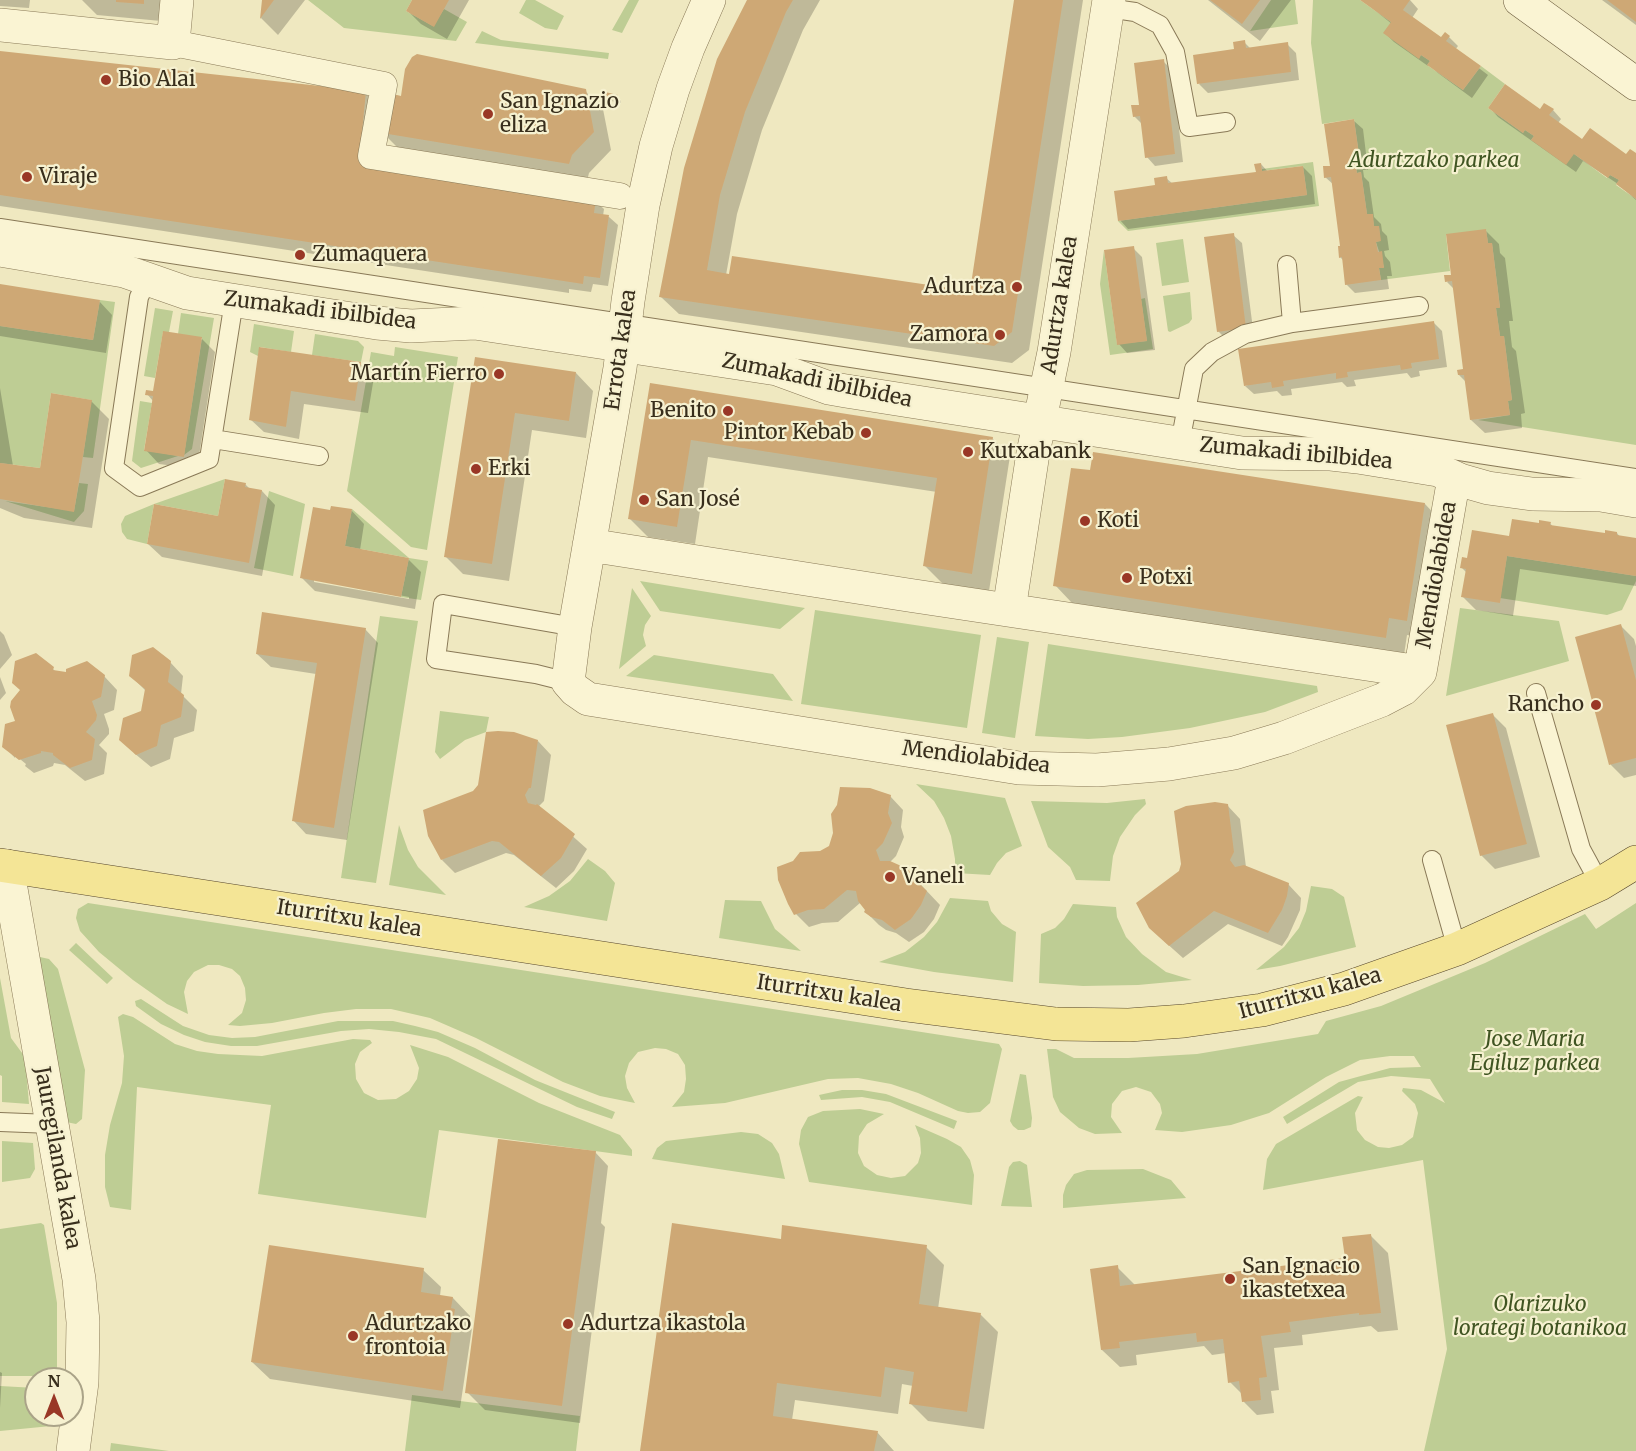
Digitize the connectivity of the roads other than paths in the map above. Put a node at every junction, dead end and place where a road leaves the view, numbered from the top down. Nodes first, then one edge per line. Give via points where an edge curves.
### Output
1 (177, 0) edge
2 (709, 0) edge
3 (1520, 0) edge
4 (1108, 4) edge
5 (0, 25) edge
6 (173, 43) junction
7 (1636, 84) edge
8 (1226, 122) dead end
9 (620, 196) dead end
10 (0, 228) edge
11 (0, 250) edge
12 (1287, 265) dead end
13 (148, 279) junction
14 (234, 301) junction
15 (1419, 306) dead end
16 (1292, 324) junction
17 (624, 335) junction
18 (1043, 405) junction
19 (1185, 409) junction
20 (213, 439) junction
21 (1180, 443) junction
22 (319, 456) dead end
23 (1454, 478) junction
24 (1636, 478) edge
25 (1636, 501) edge
26 (590, 545) junction
27 (1009, 610) junction
28 (575, 627) junction
29 (1420, 672) junction
30 (578, 690) junction
31 (1536, 693) dead end
32 (1431, 860) dead end
33 (1636, 862) edge
34 (4, 866) edge
35 (1600, 884) junction
36 (1457, 949) junction
37 (0, 1122) edge
38 (51, 1124) junction
39 (73, 1451) edge

1 - 6 street
2 - 17 street, Errota kalea via 656,146
3 - 7 street
4 - 8 lane via 1160,25 1175,52 1189,127
4 - 18 street, Adurtza kalea
5 - 6 street
6 - 9 street via 384,86 371,156
10 - 17 lane, Zumakadi ibilbidea
11 - 13 street, Zumakadi ibilbidea via 104,266
12 - 16 lane
13 - 14 street, Zumakadi ibilbidea via 187,293
13 - 20 lane via 139,297 114,468 140,487 209,459
14 - 17 street, Zumakadi ibilbidea via 399,325 476,323
14 - 20 lane
15 - 16 lane
16 - 19 lane via 1245,334 1212,352 1194,369
17 - 18 street, Zumakadi ibilbidea via 777,369 846,391
17 - 26 street, Errota kalea
18 - 19 lane, Zumakadi ibilbidea
18 - 21 street, Zumakadi ibilbidea
18 - 27 street, Adurtza kalea
19 - 21 lane
19 - 24 lane, Zumakadi ibilbidea
20 - 22 lane
21 - 23 street, Zumakadi ibilbidea via 1242,453 1358,457 1438,470
23 - 25 street, Zumakadi ibilbidea via 1532,494 1601,495
23 - 29 street, Mendiolabidea
26 - 27 street, Mendiolabidea
26 - 28 street, Errota kalea
27 - 29 street, Mendiolabidea
28 - 30 street, Errota kalea
28 - 30 lane via 443,604 436,659 536,674
29 - 30 street, Mendiolabidea via 1403,689 1382,700 1284,738 1234,753 1097,770 1019,768
31 - 35 lane via 1581,849
32 - 36 lane
33 - 35 main road, Iturritxu kalea
34 - 36 main road, Iturritxu kalea via 906,1005 1056,1024 1140,1024 1262,1010 1344,989
34 - 38 street, Jauregilanda kalea
35 - 36 main road, Iturritxu kalea
37 - 38 lane
38 - 39 street, Jauregilanda kalea via 83,1322 82,1382

